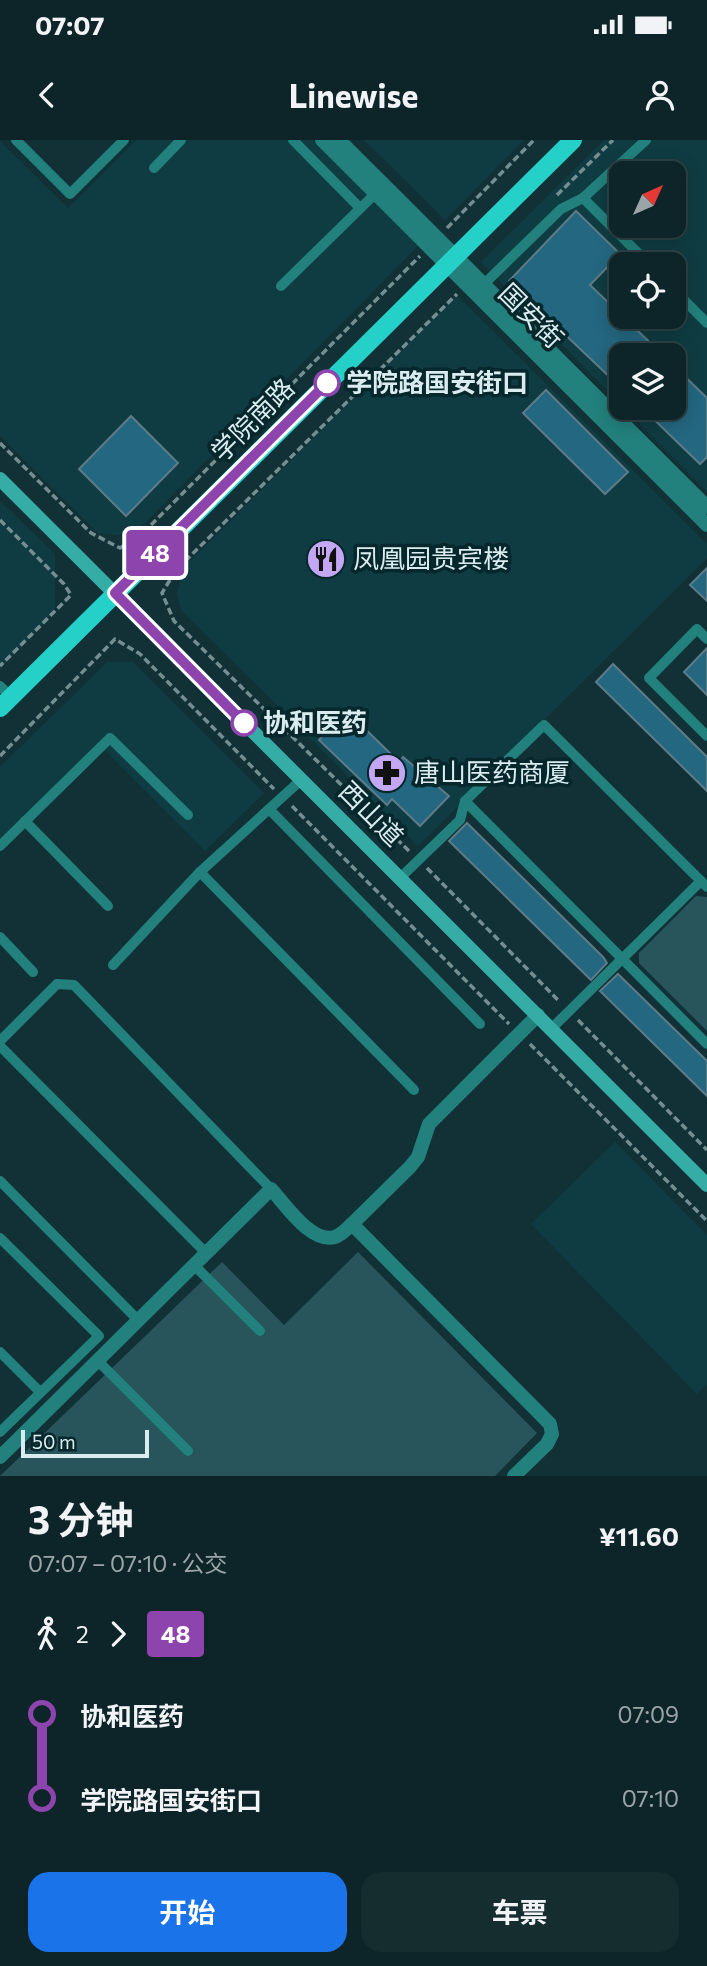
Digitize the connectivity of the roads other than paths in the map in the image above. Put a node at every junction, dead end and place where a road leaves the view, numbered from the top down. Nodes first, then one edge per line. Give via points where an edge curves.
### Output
1 (16, 140) edge
2 (124, 140) edge
3 (181, 140) edge
4 (293, 140) edge
5 (322, 140) edge
6 (339, 140) edge
7 (573, 140) edge
8 (646, 140) edge
9 (154, 168) dead end
10 (375, 194) junction
11 (583, 198) junction
12 (360, 208) junction
13 (433, 243) junction
14 (637, 252) edge
15 (451, 262) junction
16 (483, 285) junction
17 (281, 286) dead end
18 (686, 302) edge
19 (707, 323) edge
20 (0, 479) edge
21 (707, 507) edge
22 (707, 526) edge
23 (115, 593) junction
24 (707, 639) edge
25 (4, 697) edge
26 (707, 736) edge
27 (301, 780) junction
28 (465, 801) junction
29 (270, 809) junction
30 (188, 815) dead end
31 (25, 821) junction
32 (0, 846) edge
33 (200, 873) junction
34 (400, 878) junction
35 (704, 884) edge
36 (108, 906) dead end
37 (0, 937) edge
38 (622, 959) junction
39 (113, 965) dead end
40 (33, 971) dead end
41 (537, 1016) junction
42 (480, 1024) dead end
43 (551, 1029) junction
44 (0, 1044) edge
45 (707, 1044) edge
46 (414, 1090) dead end
47 (0, 1181) edge
48 (707, 1185) edge
49 (271, 1189) junction
50 (352, 1224) junction
51 (0, 1238) edge
52 (206, 1253) junction
53 (194, 1265) junction
54 (138, 1320) junction
55 (260, 1331) dead end
56 (0, 1352) edge
57 (98, 1361) junction
58 (40, 1392) junction
59 (0, 1432) edge
60 (188, 1451) dead end
61 (0, 1457) edge
62 (514, 1476) edge

1 - 2 lane via 70,194
3 - 9 lane
4 - 12 lane
5 - 10 street, 国安街
6 - 13 street, 国安街
7 - 15 main road, 学院南路
8 - 11 lane
10 - 12 lane
10 - 13 street, 国安街
11 - 14 lane
11 - 16 lane via 561,209
12 - 17 lane
13 - 15 street, 国安街
15 - 16 street, 国安街
15 - 22 street, 国安街 via 466,285
15 - 23 main road, 学院南路
16 - 21 street, 国安街
18 - 19 lane
20 - 23 street, 西山道
23 - 25 main road, 学院南路
23 - 27 street, 西山道
24 - 26 lane via 697,629 649,678
27 - 29 lane
27 - 34 street, 西山道
28 - 34 lane via 460,820
28 - 35 lane via 544,724
28 - 38 lane
29 - 33 lane
29 - 42 lane
30 - 31 lane via 110,738
31 - 32 lane
31 - 36 lane
33 - 39 lane
33 - 46 lane
34 - 41 street, 西山道
35 - 38 lane
37 - 40 lane
38 - 43 lane
38 - 45 lane
41 - 43 street, 西山道
41 - 50 street via 429,1124 418,1157
43 - 48 street, 西山道
44 - 49 lane via 57,984 74,985
44 - 52 lane
47 - 54 lane
49 - 50 street via 322,1237 334,1238
49 - 52 street
50 - 62 street via 550,1424 547,1444
51 - 58 lane via 99,1336
52 - 53 street
53 - 54 street
53 - 55 lane
54 - 57 street
56 - 58 lane
57 - 60 lane
57 - 61 street
58 - 59 lane

